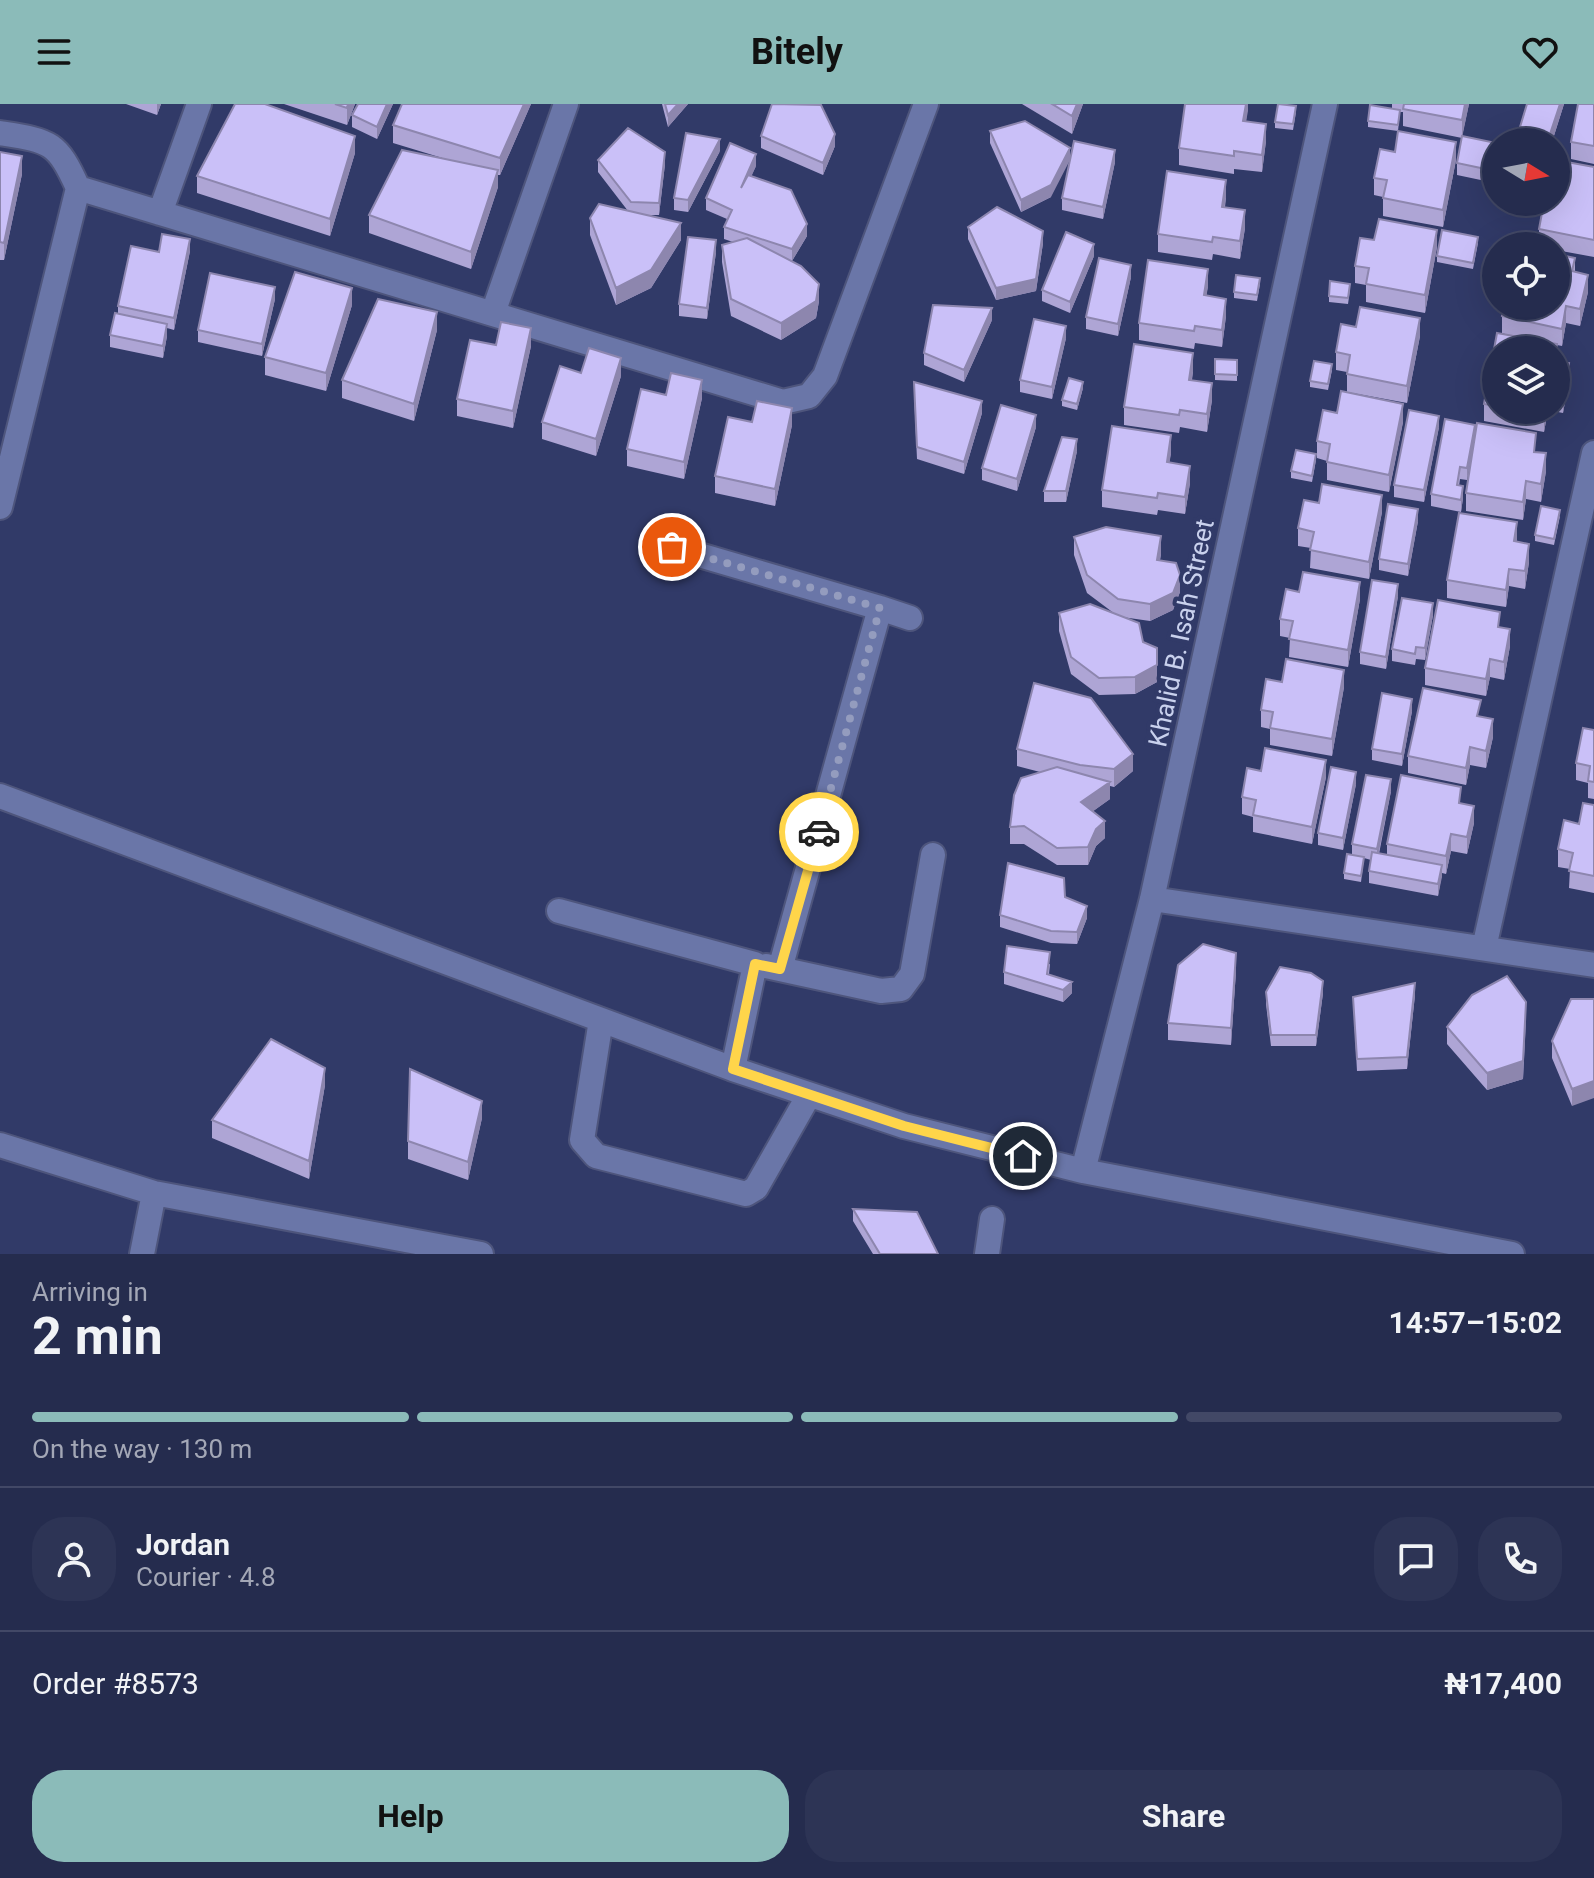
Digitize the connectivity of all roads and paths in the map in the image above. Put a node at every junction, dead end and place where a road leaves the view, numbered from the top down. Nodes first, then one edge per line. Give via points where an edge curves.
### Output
1 (199, 104) edge
2 (566, 104) edge
3 (926, 104) edge
4 (1325, 104) edge
5 (0, 133) edge
6 (78, 188) junction
7 (160, 213) junction
8 (493, 313) junction
9 (1594, 453) edge
10 (1591, 481) edge
11 (2, 493) edge
12 (672, 547) dead end
13 (880, 608) junction
14 (910, 618) dead end
15 (0, 796) edge
16 (933, 855) dead end
17 (1152, 899) junction
18 (559, 911) dead end
19 (1484, 948) junction
20 (755, 964) junction
21 (1594, 965) edge
22 (780, 969) junction
23 (601, 1020) junction
24 (733, 1069) junction
25 (809, 1095) junction
26 (0, 1145) edge
27 (1083, 1171) junction
28 (154, 1193) junction
29 (992, 1219) dead end
30 (142, 1254) edge
31 (481, 1254) edge
32 (987, 1254) edge
33 (1512, 1254) edge

1 - 7 street
2 - 8 street
3 - 8 street via 825,376 809,396 783,402
4 - 17 street, Khalid B. Isah Street
5 - 6 street via 40,140 63,154
6 - 7 street
6 - 11 street
7 - 8 street
9 - 10 street
10 - 19 street
12 - 13 street
13 - 14 street
13 - 22 street
15 - 23 street
16 - 22 street via 912,974 901,989 881,991
17 - 19 street
17 - 27 street, Khalid B. Isah Street
18 - 20 street
19 - 21 street
20 - 22 street
20 - 24 street
23 - 24 street
23 - 25 street via 582,1140 596,1156 746,1194 756,1188
24 - 25 street
25 - 27 street via 904,1126
26 - 28 street
27 - 33 street
28 - 30 street
28 - 31 street
29 - 32 street

